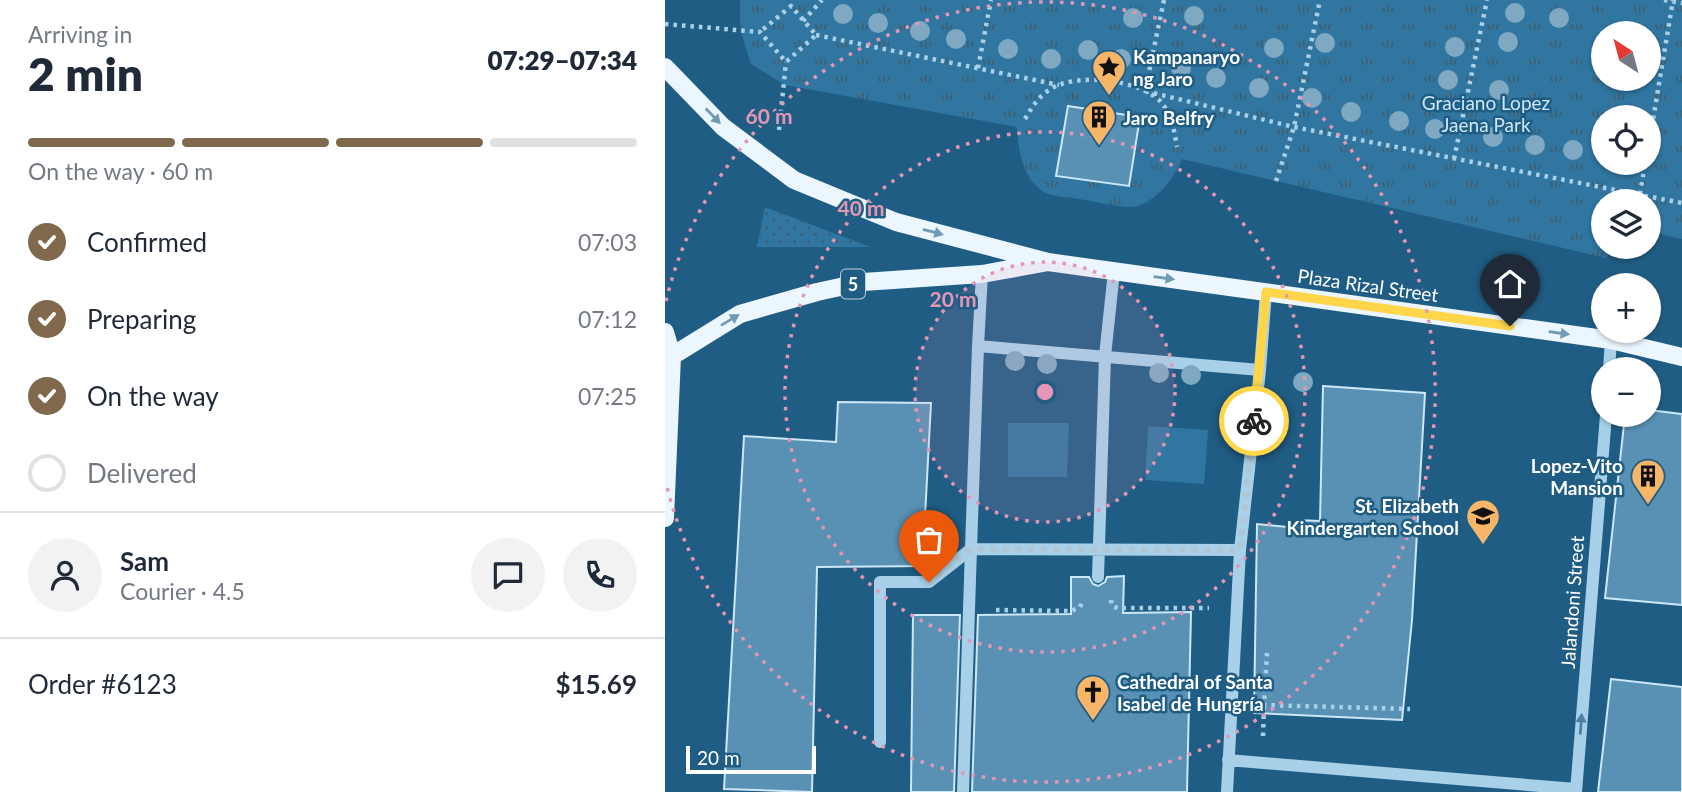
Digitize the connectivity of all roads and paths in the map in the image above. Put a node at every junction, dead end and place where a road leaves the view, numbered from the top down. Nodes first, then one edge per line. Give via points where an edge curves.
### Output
1 (822, 0) edge
2 (991, 0) edge
3 (1164, 0) edge
4 (1320, 0) edge
5 (1487, 0) edge
6 (1664, 0) edge
7 (1673, 1) edge
8 (791, 3) edge
9 (1682, 3) edge
10 (803, 21) junction
11 (665, 24) edge
12 (760, 32) junction
13 (816, 35) junction
14 (786, 61) junction
15 (665, 67) edge
16 (978, 68) junction
17 (1059, 85) junction
18 (1145, 91) junction
19 (1656, 105) edge
20 (1025, 119) dead end
21 (1294, 127) junction
22 (1177, 147) dead end
23 (1454, 159) junction
24 (775, 167) junction
25 (1276, 181) dead end
26 (1613, 189) edge
27 (1661, 198) edge
28 (1682, 203) edge
29 (1048, 262) junction
30 (1114, 271) junction
31 (982, 274) junction
32 (1266, 292) junction
33 (665, 332) edge
34 (1591, 338) edge
35 (1620, 343) edge
36 (978, 346) junction
37 (669, 356) edge
38 (1105, 356) junction
39 (1682, 357) edge
40 (1260, 370) junction
41 (1605, 427) edge
42 (665, 519) edge
43 (971, 549) junction
44 (1099, 549) junction
45 (1240, 550) junction
46 (1098, 577) dead end
47 (1123, 608) dead end
48 (1236, 608) junction
49 (999, 610) dead end
50 (1071, 611) dead end
51 (1267, 650) dead end
52 (1410, 709) dead end
53 (880, 742) dead end
54 (1228, 760) junction
55 (1576, 791) edge
56 (963, 792) edge
57 (1227, 792) edge

1 - 10 path
2 - 16 path
3 - 18 path
4 - 21 path
5 - 23 path
6 - 7 path
7 - 9 path
7 - 19 path
8 - 10 path
8 - 12 path
10 - 13 path
11 - 12 path
12 - 14 path
13 - 14 path
13 - 16 path
14 - 24 path
15 -> 24 main road, Plaza Rizal Street / 5 via 723,127
16 - 17 path
17 - 18 path via 1085,79
17 - 20 path via 1034,103
18 - 21 path
18 - 22 path via 1158,99 1171,117
21 - 23 path
21 - 25 path
23 - 26 path
24 -> 29 main road, Plaza Rizal Street / 5 via 794,180 896,222
27 - 28 path
29 - 30 main road, Plaza Rizal Street / 5
29 - 31 main road, Plaza Rizal Street / 5
30 -> 32 main road, Plaza Rizal Street / 5
30 - 38 street
31 - 36 street
37 -> 31 main road, Plaza Rizal Street / 5 via 740,314 817,292 863,282
32 -> 34 main road, Plaza Rizal Street / 5
32 - 40 street
33 - 37 main road
35 - 39 main road, Plaza Rizal Street / 5
36 - 38 street
36 - 43 street
37 - 42 main road
38 - 40 street
38 - 44 street
40 - 45 street
55 -> 41 street, Jalandoni Street
43 - 44 street
43 - 53 street via 929,582 880,583
43 - 56 street
44 - 45 street
44 - 46 street
45 - 48 street
47 - 48 path
48 - 54 street
49 - 50 path
51 - 52 path via 1264,705
54 - 55 street
54 - 57 street

